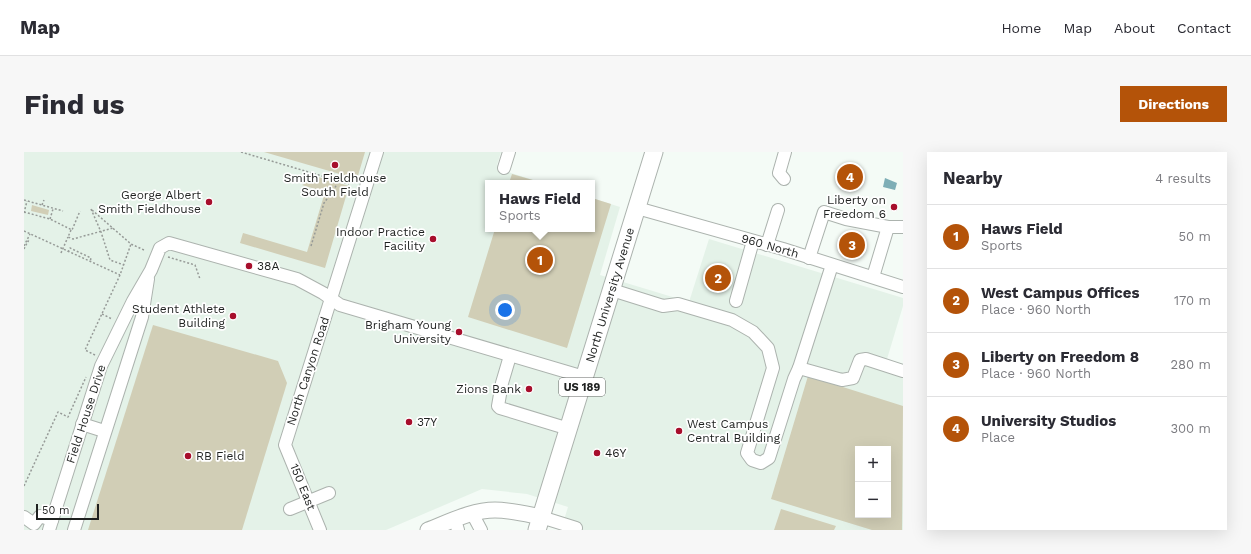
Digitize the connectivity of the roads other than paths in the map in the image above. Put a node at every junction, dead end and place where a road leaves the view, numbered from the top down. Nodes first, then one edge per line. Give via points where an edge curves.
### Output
1 (378, 152) edge
2 (509, 152) edge
3 (654, 152) edge
4 (786, 152) edge
5 (504, 168) dead end
6 (784, 179) dead end
7 (637, 208) junction
8 (778, 210) dead end
9 (816, 222) dead end
10 (888, 227) junction
11 (903, 227) edge
12 (753, 241) junction
13 (767, 245) junction
14 (807, 257) junction
15 (832, 265) junction
16 (151, 270) junction
17 (873, 277) junction
18 (903, 287) edge
19 (612, 290) junction
20 (331, 298) junction
21 (133, 301) junction
22 (736, 301) dead end
23 (145, 306) junction
24 (510, 356) junction
25 (799, 368) junction
26 (903, 371) edge
27 (584, 377) junction
28 (82, 424) junction
29 (569, 429) junction
30 (104, 431) junction
31 (285, 445) joint
32 (329, 493) dead end
33 (308, 501) junction
34 (290, 509) dead end
35 (472, 513) junction
36 (24, 517) edge
37 (539, 524) edge
38 (51, 525) edge
39 (456, 525) edge
40 (576, 528) dead end
41 (74, 530) edge
42 (320, 530) edge
43 (428, 530) edge
44 (481, 530) edge

1 - 20 street, North Canyon Road
2 - 5 street
3 - 7 highway, North University Avenue / US 189
4 - 6 street via 779,173
7 - 12 street, 960 North
7 - 19 highway, North University Avenue / US 189
8 - 13 street
9 - 14 street
10 - 11 street
10 - 14 street via 824,212
10 - 17 street
12 - 13 street, 960 North
12 - 22 street
13 - 14 street, 960 North
14 - 15 street, 960 North
15 - 17 street, 960 North
15 - 25 street
16 - 20 street, Field House Drive via 160,248 168,243 297,279
16 - 21 street, Field House Drive
16 - 23 street, Field House Drive
17 - 18 street, 960 North
19 - 25 street via 663,306 678,304 732,320 753,332 768,348 773,368 747,453 752,460 761,463 769,458
19 - 27 highway, North University Avenue / US 189
20 - 24 street, Field House Drive via 340,305
20 - 31 street, North Canyon Road
21 - 23 street via 142,301
21 - 28 street, Field House Drive via 101,366
23 - 30 street, Field House Drive via 108,426
24 - 27 street, Field House Drive
24 - 29 street via 498,406
25 - 26 street via 842,380 853,378 860,360 866,359
27 - 29 highway, North University Avenue / US 189
28 - 30 street
28 - 38 street, Field House Drive
29 - 37 highway, North University Avenue / US 189
30 - 41 street, Field House Drive
31 - 33 street, 150 East
32 - 33 street
33 - 34 street
33 - 42 street, 150 East
35 - 37 main road via 494,510 521,512
35 - 39 main road
35 - 44 street
36 - 38 street via 34,524 40,516
37 - 40 street
39 - 43 main road

